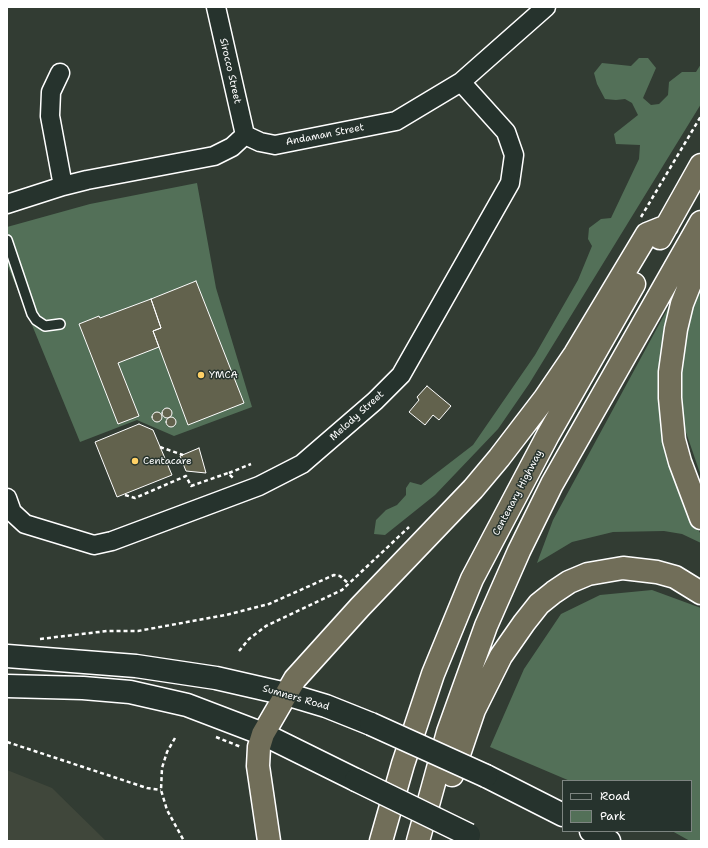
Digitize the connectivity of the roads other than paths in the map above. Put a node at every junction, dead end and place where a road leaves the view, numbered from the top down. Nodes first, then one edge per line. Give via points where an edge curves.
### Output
1 (216, 7) edge
2 (546, 7) edge
3 (60, 73) dead end
4 (461, 82) junction
5 (245, 135) junction
6 (701, 165) edge
7 (63, 186) junction
8 (7, 204) edge
9 (701, 222) edge
10 (666, 226) junction
11 (7, 240) edge
12 (701, 256) edge
13 (60, 324) dead end
14 (7, 498) edge
15 (701, 518) edge
16 (701, 593) edge
17 (7, 656) edge
18 (7, 686) edge
19 (286, 694) junction
20 (261, 744) junction
21 (562, 814) edge
22 (593, 832) edge
23 (476, 838) edge
24 (269, 841) edge
25 (381, 841) edge
26 (418, 841) edge
27 (433, 841) edge
28 (609, 841) edge

1 - 5 street, Sirocco Street
2 - 4 street, Andaman Street
3 - 7 street via 51,92 50,116
4 - 5 street, Andaman Street via 396,121 275,145
4 - 14 street, Melody Street via 506,132 514,155 510,183 401,375 375,401 302,464 259,486 112,541 94,545 25,524 12,512
5 - 7 street via 232,147 214,156
6 - 10 highway, Centenary Highway
7 - 8 street
9 - 26 highway via 552,484 519,551 486,626 448,732
10 - 19 highway via 646,234 575,354 499,458 473,489 307,665
10 - 25 highway, Centenary Highway via 548,435 472,579 433,674
11 - 13 lane via 32,314 45,326
12 - 15 highway via 682,304 676,329 670,385 674,440 687,485
16 - 27 highway via 675,577 623,568 588,574 569,582 539,604 501,656 474,710 462,740
17 - 19 main road, Sumners Road via 175,671
18 - 20 main road via 130,692 187,705
19 - 20 highway
19 - 21 main road, Sumners Road, bridge via 372,724 486,776
20 - 23 main road, bridge via 356,780
20 - 24 highway via 258,766
22 - 28 main road

